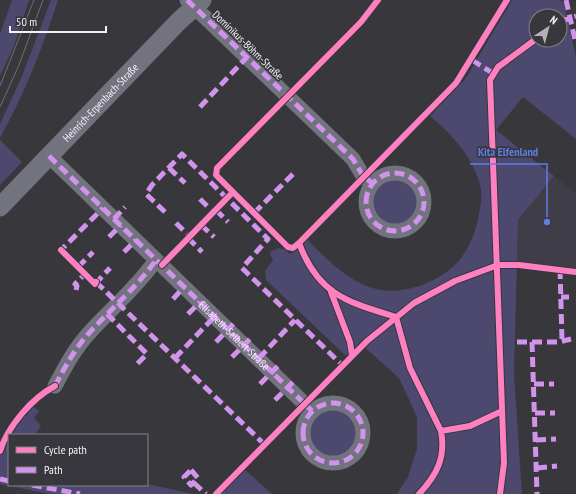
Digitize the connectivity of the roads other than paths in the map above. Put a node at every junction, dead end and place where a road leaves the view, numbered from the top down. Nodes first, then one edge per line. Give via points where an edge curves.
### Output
1 (194, 2) edge
2 (49, 156) junction
3 (372, 183) dead end
4 (0, 207) edge
5 (156, 260) junction
6 (55, 386) dead end
7 (312, 411) junction

1 - 2 street, Heinrich-Erpenbach-Straße via 178,22
1 - 3 street, Dominikus-Böhm-Straße via 353,160 363,176
2 - 4 street, Heinrich-Erpenbach-Straße
2 - 5 street, Elisabeth-Selbert-Straße
5 - 6 street via 145,276 89,333
5 - 7 street, Elisabeth-Selbert-Straße
7 - 7 street via 324,404 333,403 349,407 355,413 361,424 363,436 352,457 337,463 329,463 317,459 308,451 303,439 303,427

